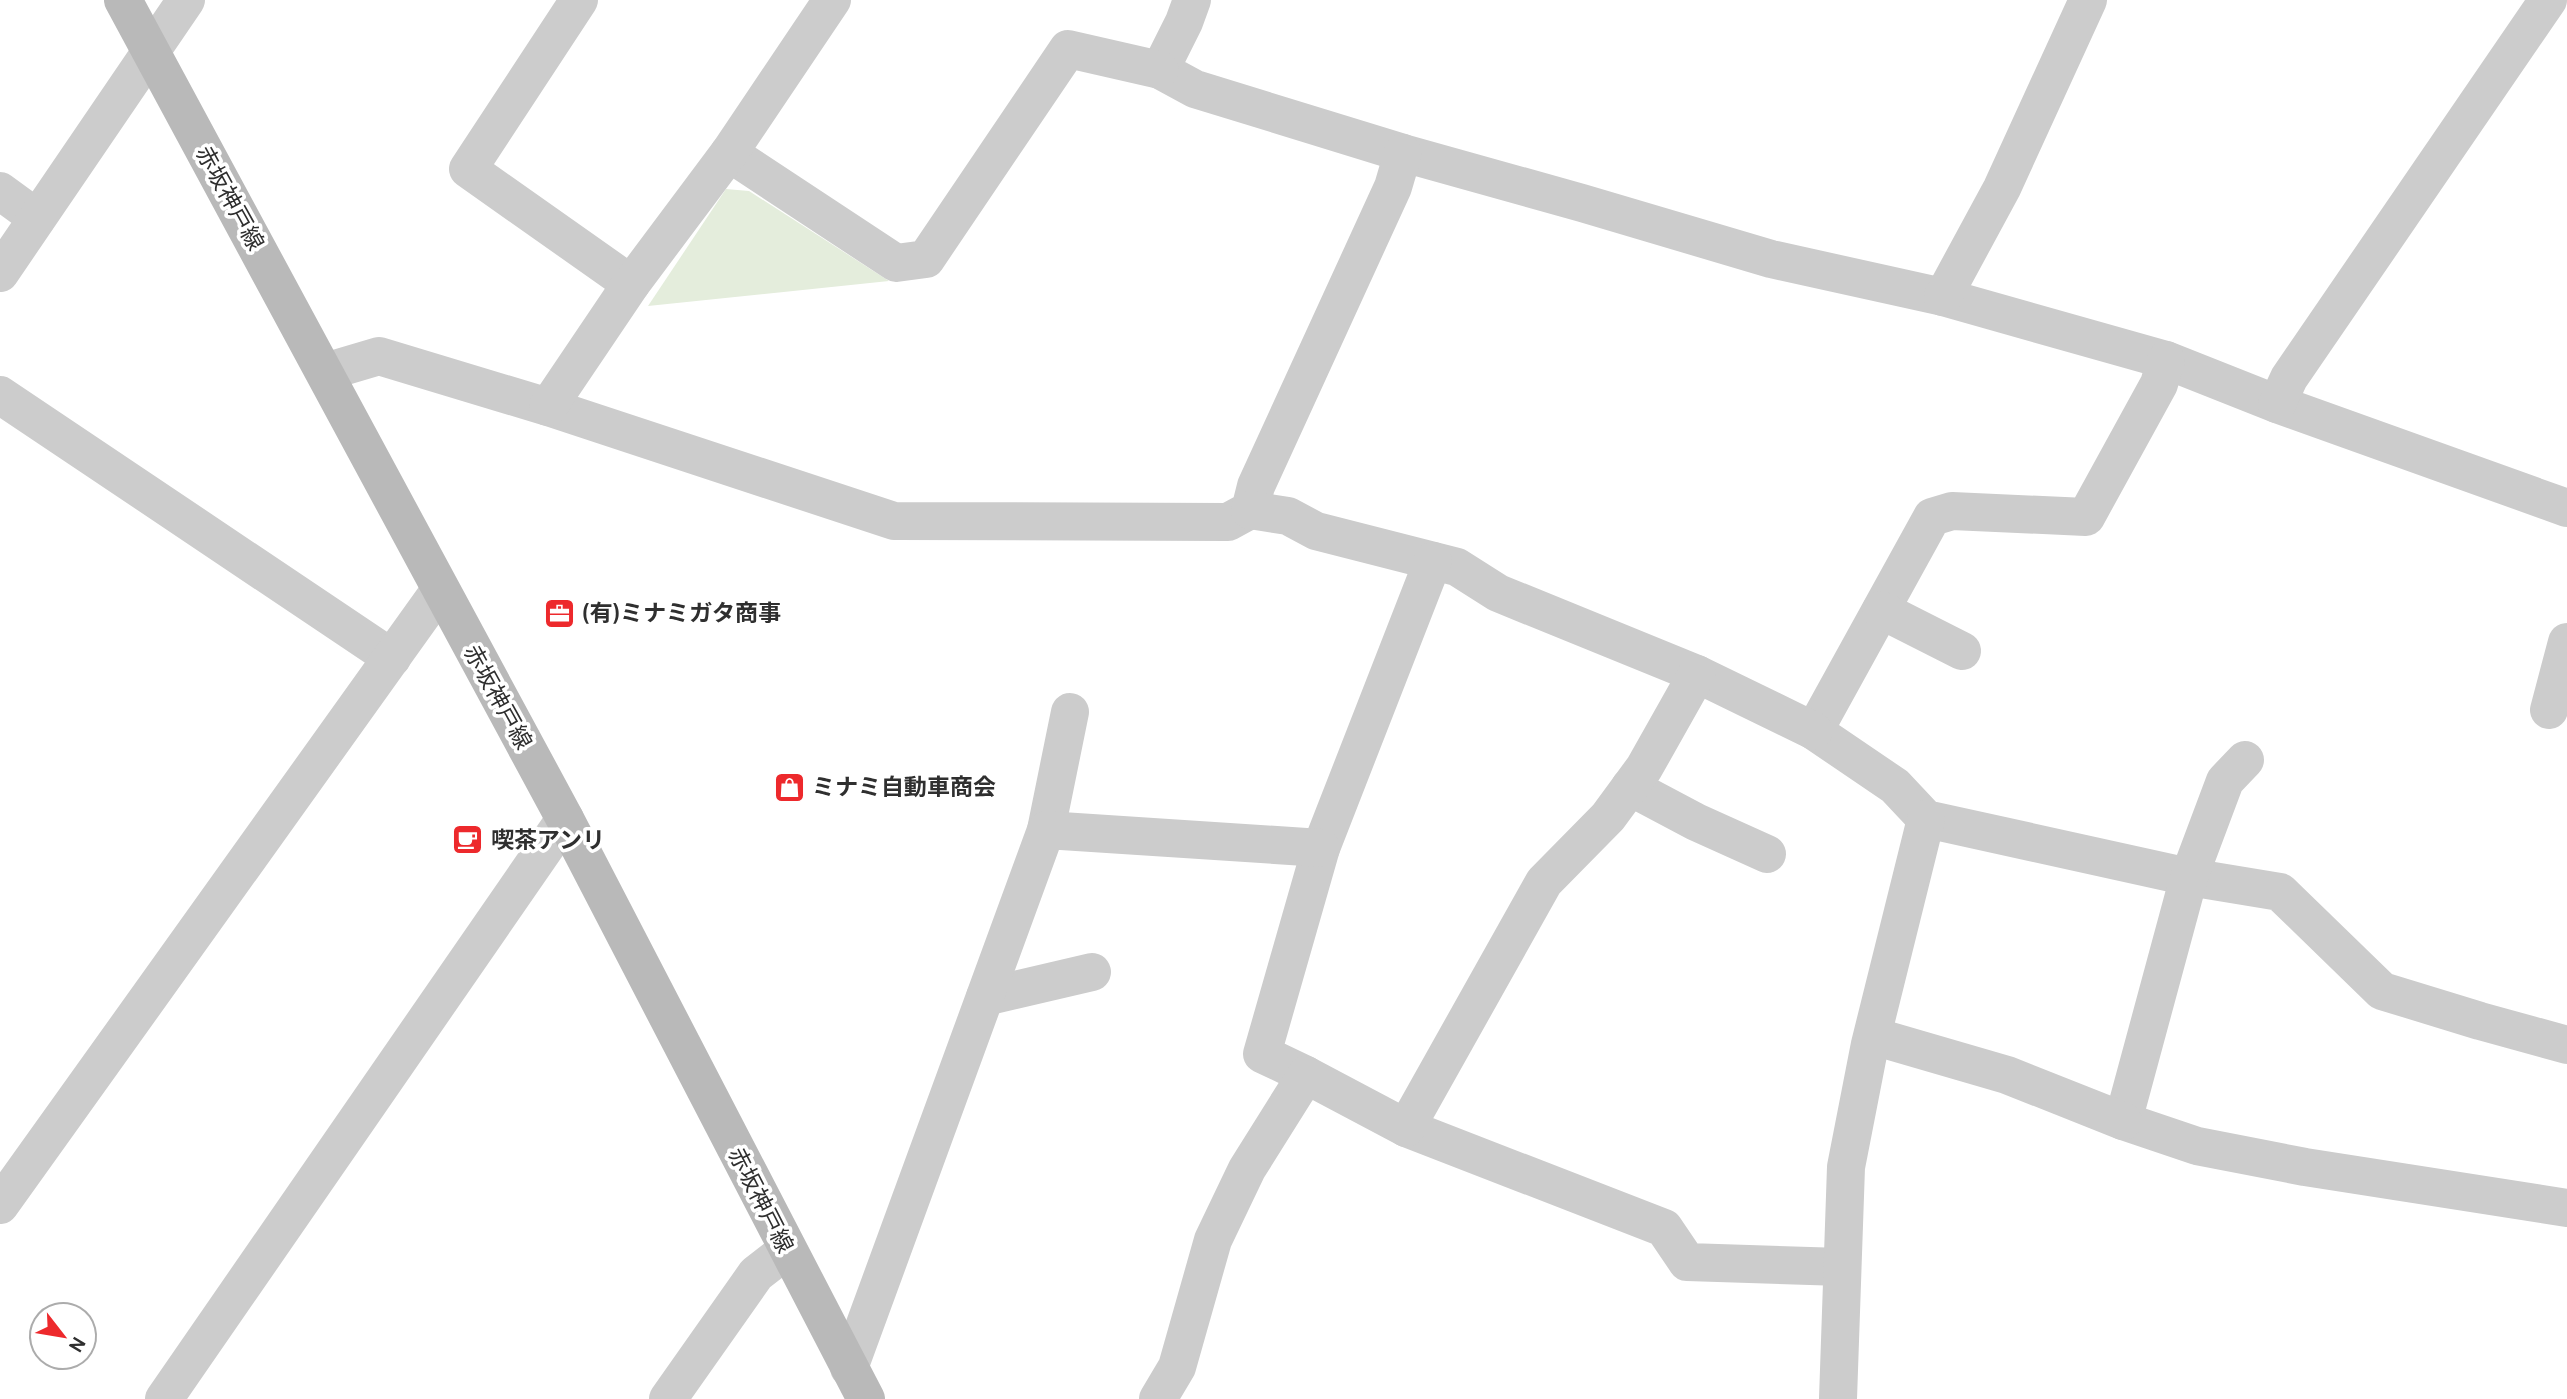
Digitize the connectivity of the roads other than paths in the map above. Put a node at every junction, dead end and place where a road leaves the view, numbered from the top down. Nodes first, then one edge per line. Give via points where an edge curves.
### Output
1 (123, 0) edge
2 (186, 0) edge
3 (579, 0) edge
4 (832, 0) edge
5 (1192, 0) edge
6 (2088, 0) edge
7 (2548, 0) edge
8 (150, 51) junction
9 (1160, 70) junction
10 (729, 153) junction
11 (1403, 153) junction
12 (0, 191) edge
13 (37, 218) junction
14 (0, 273) edge
15 (631, 284) junction
16 (1943, 297) junction
17 (2166, 360) junction
18 (325, 372) junction
19 (0, 395) edge
20 (2277, 404) junction
21 (548, 407) junction
22 (2567, 508) edge
23 (1250, 510) junction
24 (1433, 561) junction
25 (440, 590) junction
26 (1881, 610) junction
27 (2567, 642) edge
28 (1962, 650) dead end
29 (392, 657) junction
30 (1697, 674) junction
31 (2549, 710) dead end
32 (1070, 712) dead end
33 (1814, 731) junction
34 (2245, 760) dead end
35 (1630, 787) junction
36 (565, 819) junction
37 (1926, 819) junction
38 (1046, 830) junction
39 (1321, 848) junction
40 (1767, 854) dead end
41 (2189, 877) junction
42 (1092, 972) dead end
43 (985, 997) junction
44 (1872, 1036) junction
45 (2567, 1045) edge
46 (1306, 1075) junction
47 (2123, 1121) junction
48 (1406, 1128) junction
49 (0, 1205) edge
50 (2567, 1208) edge
51 (787, 1250) junction
52 (1842, 1267) junction
53 (857, 1383) edge
54 (164, 1399) edge
55 (668, 1399) edge
56 (1158, 1399) edge
57 (1839, 1399) edge

1 - 8 main road, 赤坂神戸線
2 - 8 street
3 - 15 street via 468,169
4 - 10 street
5 - 9 street
6 - 16 street via 2002,188
7 - 20 street via 2289,378
8 - 13 street
8 - 18 main road, 赤坂神戸線
9 - 10 street via 1068,49 926,259 896,263
9 - 11 street via 1195,89
10 - 15 street
11 - 16 street via 1771,259
11 - 23 street via 1393,187 1256,486
12 - 13 street
13 - 14 street
15 - 21 street
16 - 17 street
17 - 20 street
17 - 26 street via 2160,384 2086,517 1952,511 1932,517
18 - 21 street via 379,356
18 - 25 main road, 赤坂神戸線
19 - 29 street
20 - 22 street
21 - 23 street via 894,521 1228,522
23 - 24 street via 1288,516 1316,531
24 - 30 street via 1457,566 1498,593
24 - 39 street
25 - 29 street
25 - 36 main road, 赤坂神戸線
26 - 28 street
26 - 33 street
27 - 31 street
29 - 49 street
30 - 33 street
30 - 35 street
32 - 38 street
33 - 37 street via 1895,786
34 - 41 street via 2225,781
35 - 40 street
35 - 48 street via 1608,817 1544,882
36 - 51 main road, 赤坂神戸線
36 - 54 street
37 - 41 street
37 - 44 street
38 - 39 street
38 - 43 street
39 - 46 street via 1262,1054
41 - 45 street via 2280,892 2382,990
41 - 47 street
42 - 43 street
43 - 53 street
44 - 47 street via 2007,1075
44 - 52 street via 1846,1167
46 - 48 street
46 - 56 street via 1247,1169 1213,1240 1177,1367
47 - 50 street via 2197,1146 2278,1162
48 - 52 street via 1664,1228 1688,1262
51 - 53 main road, 赤坂神戸線
51 - 55 street via 756,1274
52 - 57 street

